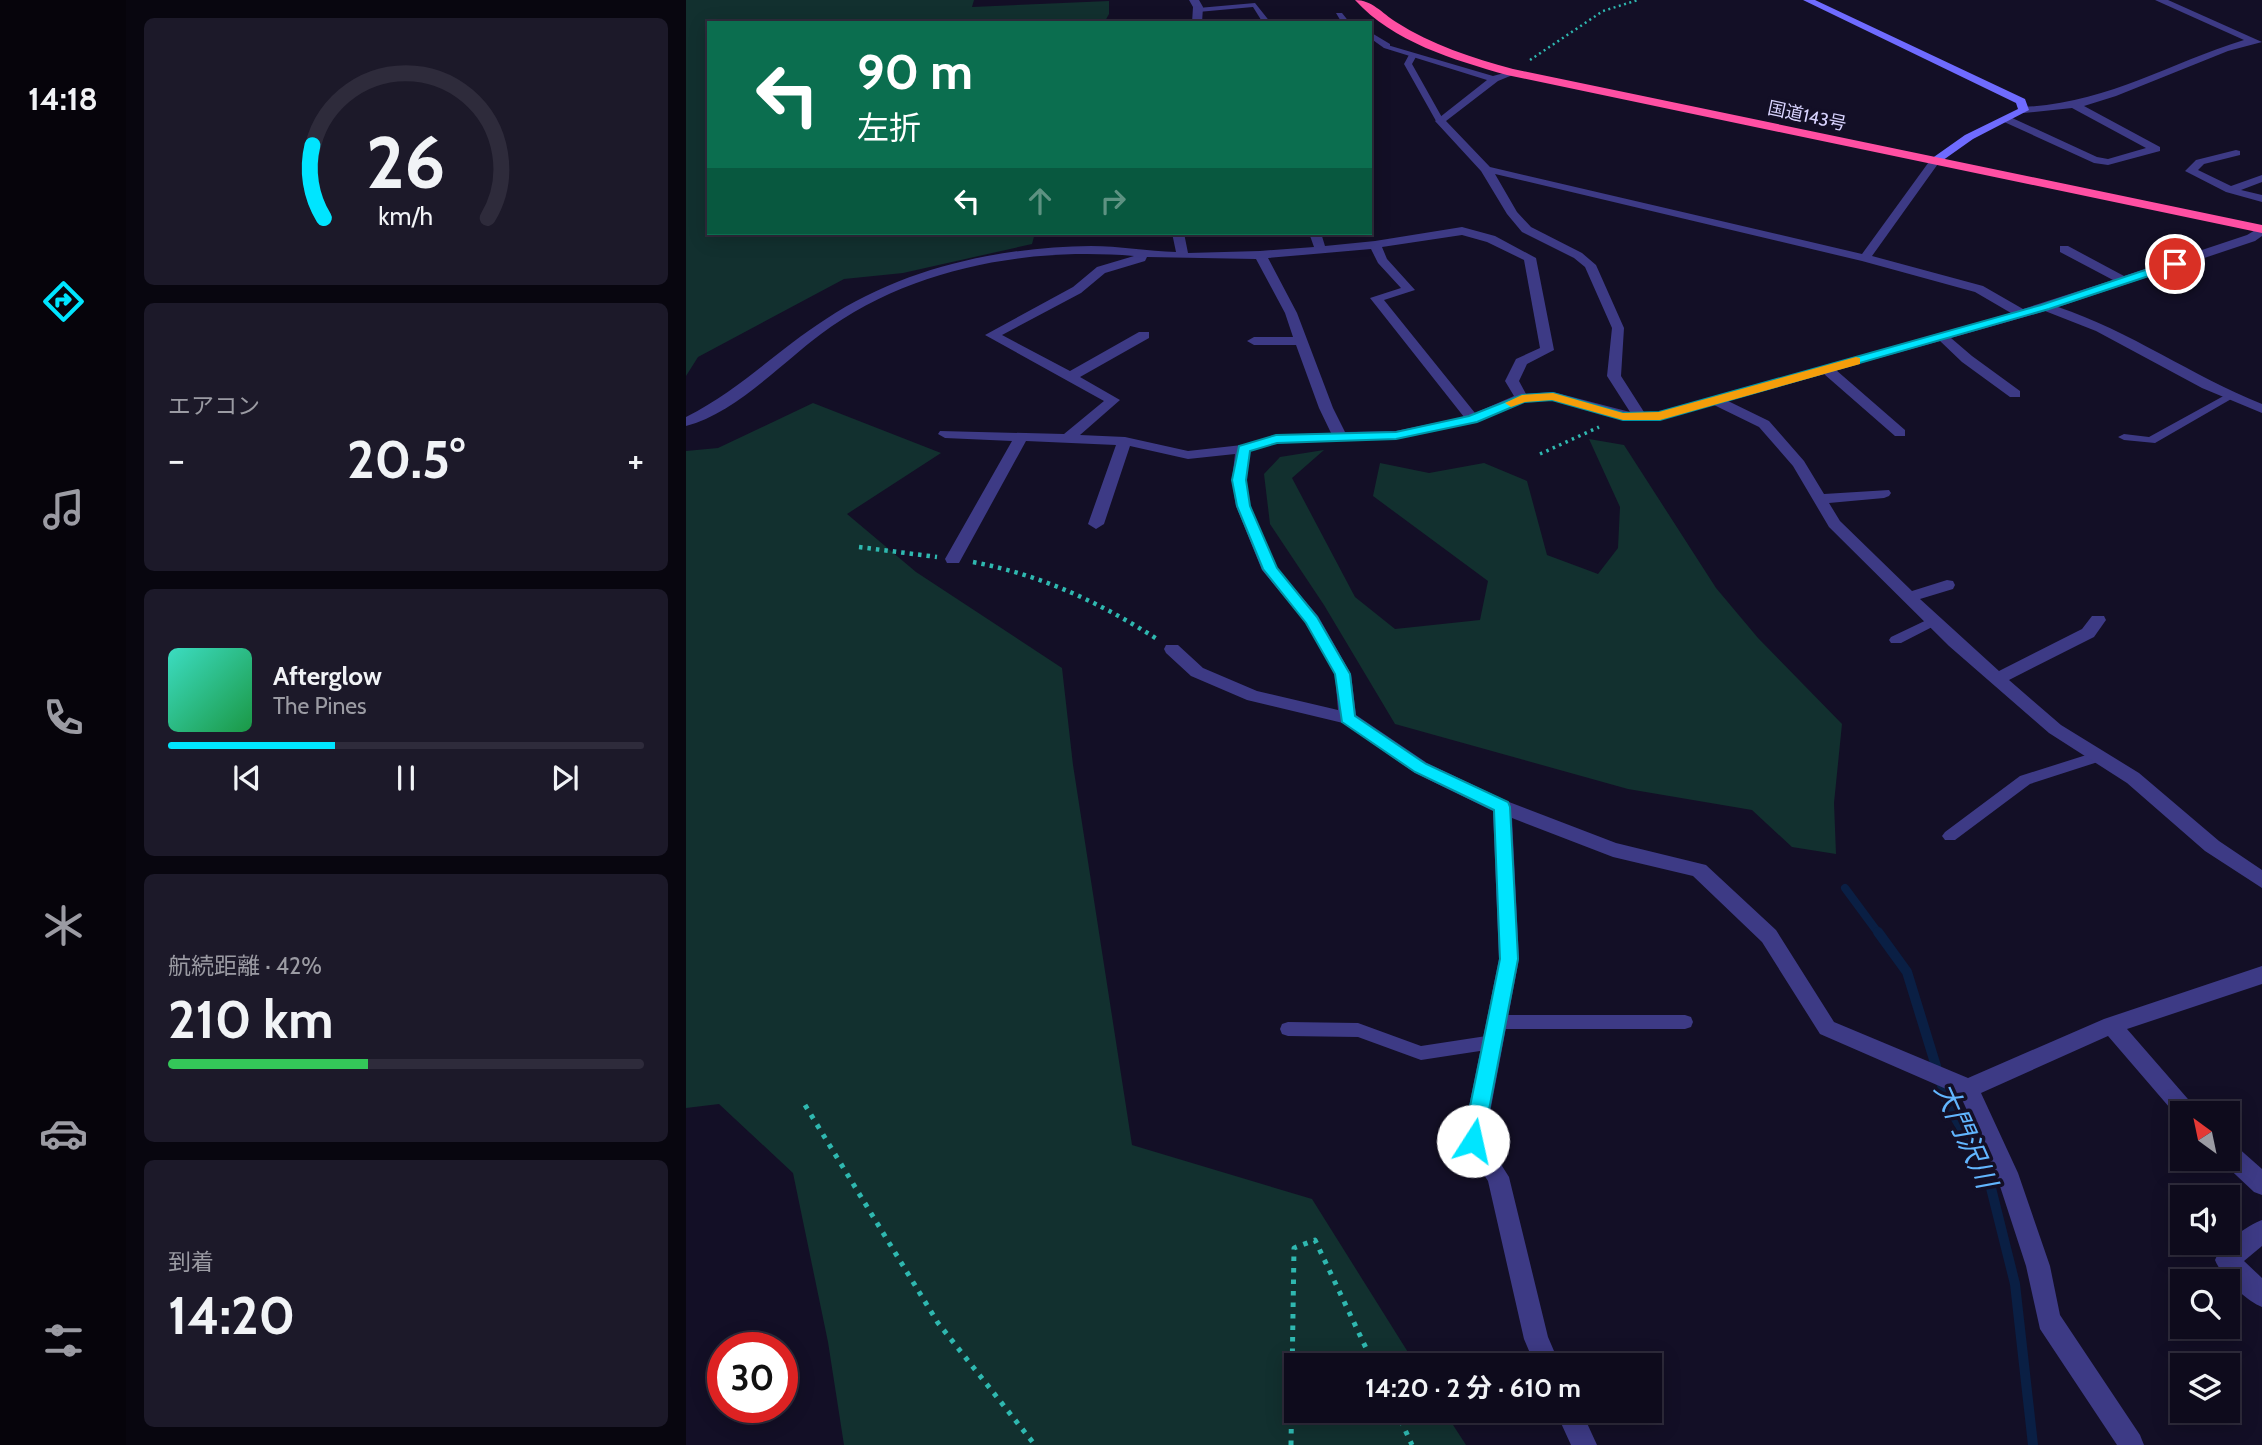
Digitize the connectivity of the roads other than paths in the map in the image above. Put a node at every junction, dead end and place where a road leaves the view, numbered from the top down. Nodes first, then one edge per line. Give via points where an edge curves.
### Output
1 (1360, 0) edge
2 (1808, 0) edge
3 (2160, 0) edge
4 (1197, 13) edge
5 (1339, 15) dead end
6 (1176, 21) edge
7 (1266, 21) edge
8 (1344, 21) edge
9 (1372, 35) edge
10 (2257, 42) edge
11 (1387, 46) junction
12 (1372, 49) edge
13 (1413, 55) junction
14 (1511, 72) junction
15 (1494, 79) junction
16 (2074, 105) junction
17 (2024, 110) junction
18 (2006, 119) junction
19 (1440, 121) junction
20 (2236, 153) dead end
21 (1935, 161) junction
22 (1486, 169) junction
23 (2262, 178) edge
24 (2230, 190) junction
25 (2262, 199) edge
26 (2262, 230) edge
27 (1090, 235) edge
28 (1178, 235) edge
29 (1316, 235) edge
30 (1375, 245) junction
31 (1562, 248) junction
32 (2064, 249) dead end
33 (1095, 250) junction
34 (1321, 250) junction
35 (1152, 254) junction
36 (1260, 255) junction
37 (1182, 256) junction
38 (1530, 258) junction
39 (1865, 258) junction
40 (2124, 281) junction
41 (2045, 307) junction
42 (2021, 313) junction
43 (1144, 335) dead end
44 (1942, 336) junction
45 (1254, 341) dead end
46 (1301, 341) junction
47 (1827, 369) junction
48 (1070, 377) junction
49 (2015, 394) dead end
50 (2228, 396) junction
51 (1522, 398) junction
52 (1717, 401) junction
53 (2262, 409) edge
54 (1640, 416) junction
55 (1473, 419) junction
56 (686, 422) edge
57 (1900, 433) dead end
58 (945, 434) dead end
59 (1340, 436) junction
60 (1021, 437) junction
61 (2124, 437) dead end
62 (1066, 440) junction
63 (1125, 441) junction
64 (1243, 449) junction
65 (1884, 493) dead end
66 (1820, 499) junction
67 (1097, 524) dead end
68 (953, 559) dead end
69 (1947, 585) dead end
70 (1909, 597) junction
71 (2098, 620) dead end
72 (1933, 621) junction
73 (1896, 640) dead end
74 (1172, 649) road end
75 (1999, 678) junction
76 (1348, 718) junction
77 (2099, 757) junction
78 (1502, 807) junction
79 (1950, 836) dead end
80 (2262, 880) edge
81 (2262, 975) edge
82 (1685, 1022) dead end
83 (2111, 1025) junction
84 (1288, 1029) dead end
85 (1495, 1032) junction
86 (1968, 1088) junction
87 (2176, 1101) edge
88 (2240, 1164) edge
89 (2262, 1184) edge
90 (2262, 1231) edge
91 (2262, 1295) edge
92 (1542, 1353) edge
93 (1574, 1423) edge
94 (2131, 1444) edge
95 (1584, 1445) edge

1 - 14 highway, 国道143号 via 1420,42
2 - 17 street via 2021,101
3 - 10 street
4 - 6 lane
4 - 7 lane via 1255,5
5 - 8 lane
9 - 11 lane
10 - 16 street via 2226,47 2108,97
11 - 12 lane
11 - 13 street
13 - 15 street
13 - 19 lane via 1408,64
14 - 15 street
14 - 21 highway, 国道143号
15 - 19 street
16 - 17 street
16 - 18 street via 2156,149 2108,162 2094,160
17 - 18 street
18 - 21 street
19 - 22 street
20 - 24 street via 2200,162 2191,171
21 - 26 highway, 国道143号
21 - 39 street
22 - 31 street via 1521,223
22 - 39 street
23 - 24 street
24 - 25 street
26 - 40 street via 2251,238
27 - 33 street
28 - 37 street
29 - 34 street
30 - 34 street
30 - 38 street via 1462,231
30 - 55 street via 1409,290 1376,298
31 - 38 street
31 - 54 street via 1590,265 1618,328 1614,376
32 - 40 street
33 - 35 street
33 - 56 street via 1012,256 907,281 808,335 747,387
34 - 36 street
35 - 37 street
35 - 48 street via 1101,270 1077,290 992,335
36 - 37 street
36 - 46 street
38 - 51 street via 1547,350 1521,362 1511,381
39 - 42 street via 1979,289
40 - 41 street
41 - 42 street
41 - 50 street via 2072,315
42 - 44 street
43 - 48 street
44 - 47 street
44 - 49 street
45 - 46 street
46 - 59 street
47 - 52 street
47 - 57 street
48 - 62 street via 1113,400
50 - 53 street
50 - 61 lane via 2151,441
51 - 54 street via 1553,396 1623,416
51 - 55 street
52 - 54 street via 1660,416
52 - 66 street via 1764,424 1799,464
55 - 59 street via 1396,435
58 - 60 street
59 - 64 street via 1276,439
60 - 62 street
60 - 68 street
62 - 63 street
63 - 64 street via 1188,456
63 - 67 street
64 - 76 street via 1239,480 1243,506 1270,569 1312,620 1343,674
65 - 66 street
66 - 70 street via 1834,524
69 - 70 street
70 - 72 street
71 - 75 street via 2088,633
72 - 73 lane
72 - 75 street
74 - 76 street via 1197,672 1253,696
75 - 77 street via 2055,729
76 - 78 street via 1421,768
77 - 79 lane via 2025,780
77 - 80 street via 2133,778 2212,846
78 - 85 street via 1509,959
78 - 86 street via 1613,850 1699,870 1769,936 1827,1028
81 - 83 street
82 - 85 lane
83 - 86 street
83 - 87 street
84 - 85 lane via 1358,1030 1421,1053
85 - 92 street via 1473,1141 1498,1177
86 - 94 street via 2007,1173 2038,1266 2049,1320
88 - 89 street
90 - 91 street via 2227,1260
93 - 95 street

